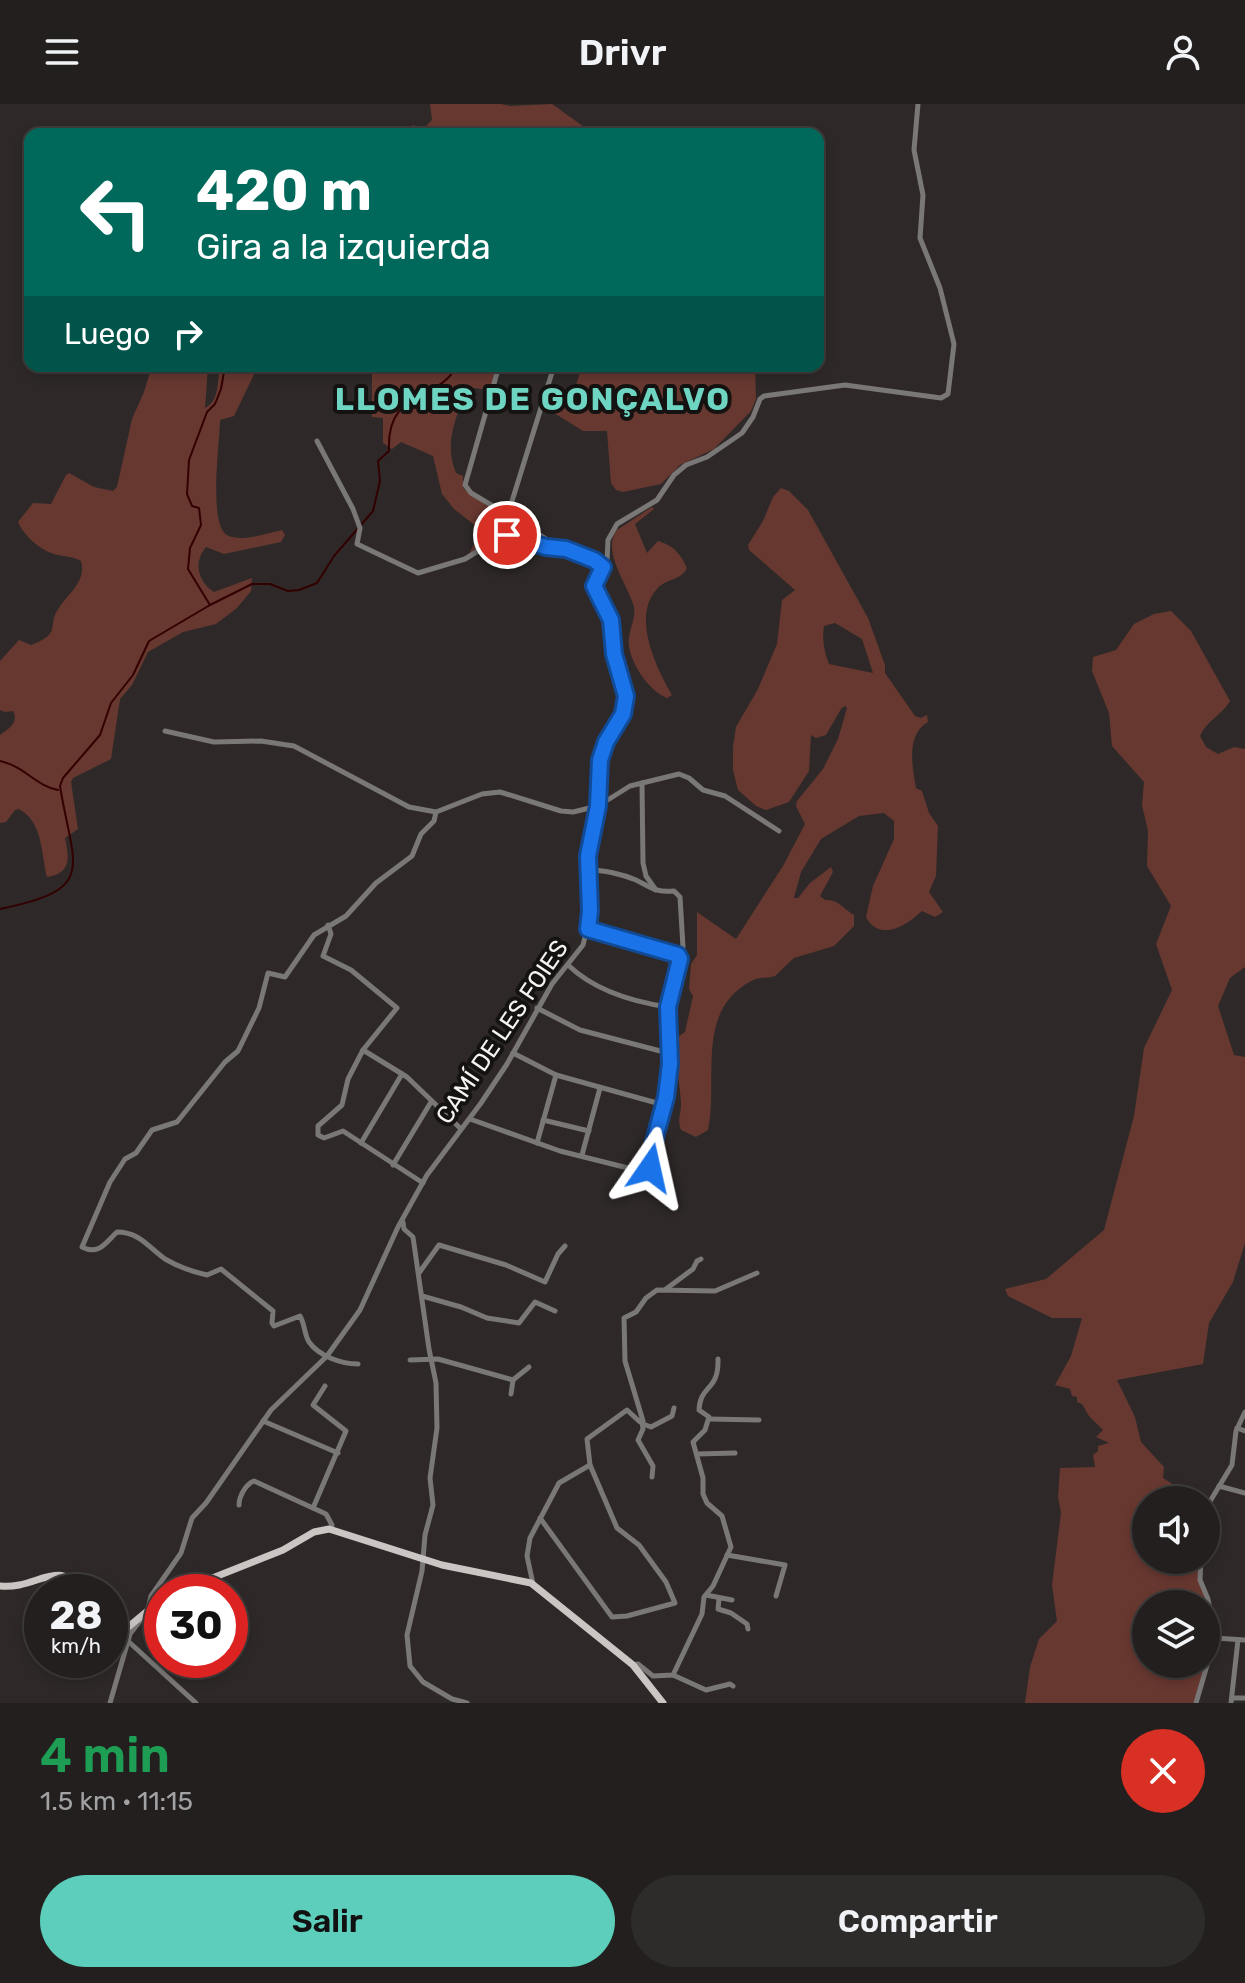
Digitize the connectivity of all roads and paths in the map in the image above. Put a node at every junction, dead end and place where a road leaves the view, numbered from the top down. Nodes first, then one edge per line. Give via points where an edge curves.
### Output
1 (918, 104) edge
2 (497, 372) edge
3 (552, 372) edge
4 (317, 441) dead end
5 (508, 514) junction
6 (556, 546) junction
7 (603, 567) junction
8 (165, 731) dead end
9 (642, 783) junction
10 (598, 806) junction
11 (436, 812) junction
12 (779, 831) dead end
13 (589, 870) junction
14 (657, 892) junction
15 (328, 925) junction
16 (588, 929) junction
17 (678, 955) junction
18 (568, 965) junction
19 (668, 1007) junction
20 (537, 1008) junction
21 (363, 1050) junction
22 (513, 1053) junction
23 (668, 1053) junction
24 (402, 1074) junction
25 (556, 1075) junction
26 (600, 1088) junction
27 (431, 1102) junction
28 (664, 1105) junction
29 (470, 1119) junction
30 (543, 1120) junction
31 (460, 1128) junction
32 (589, 1131) junction
33 (361, 1143) junction
34 (537, 1143) junction
35 (651, 1153) junction
36 (582, 1155) junction
37 (393, 1165) junction
38 (642, 1169) junction
39 (651, 1170) junction
40 (423, 1183) junction
41 (403, 1217) junction
42 (565, 1246) dead end
43 (701, 1259) dead end
44 (757, 1273) dead end
45 (419, 1274) junction
46 (666, 1289) junction
47 (422, 1296) junction
48 (555, 1311) dead end
49 (327, 1356) junction
50 (431, 1358) junction
51 (718, 1359) dead end
52 (410, 1360) dead end
53 (358, 1364) dead end
54 (529, 1367) dead end
55 (513, 1380) junction
56 (325, 1386) dead end
57 (511, 1394) dead end
58 (674, 1408) dead end
59 (1245, 1412) edge
60 (709, 1419) junction
61 (759, 1420) dead end
62 (263, 1421) junction
63 (642, 1423) junction
64 (1237, 1428) junction
65 (1245, 1431) edge
66 (338, 1453) junction
67 (735, 1453) dead end
68 (697, 1454) junction
69 (590, 1465) junction
70 (652, 1477) dead end
71 (1219, 1486) edge
72 (1220, 1486) edge
73 (1245, 1493) edge
74 (239, 1505) dead end
75 (313, 1508) junction
76 (540, 1518) junction
77 (331, 1530) junction
78 (727, 1555) junction
79 (424, 1559) junction
80 (166, 1574) edge
81 (222, 1574) edge
82 (533, 1584) junction
83 (24, 1585) edge
84 (0, 1586) edge
85 (706, 1595) junction
86 (776, 1596) dead end
87 (719, 1599) junction
88 (732, 1600) dead end
89 (144, 1612) edge
90 (144, 1614) edge
91 (128, 1627) edge
92 (748, 1629) dead end
93 (1220, 1638) edge
94 (1241, 1640) edge
95 (129, 1642) junction
96 (633, 1665) junction
97 (673, 1675) junction
98 (1203, 1678) edge
99 (733, 1686) dead end
100 (1245, 1698) edge
101 (1231, 1701) edge
102 (110, 1703) edge
103 (196, 1703) edge
104 (467, 1703) edge
105 (663, 1703) edge
106 (1196, 1703) edge

1 - 7 street via 914,150 923,195 920,238 954,344 947,396 842,385 764,396 739,436 686,465 657,500 617,524 609,535
2 - 5 street via 465,484
3 - 5 street
4 - 6 street via 359,526 357,544 418,573 465,559 501,535
5 - 6 street
6 - 7 street
7 - 10 street, CAMÍ DE LES FOIES via 594,586 611,620 626,696 623,714 601,755
8 - 11 street via 214,742 294,746 409,807
9 - 10 street
9 - 12 street via 684,775
9 - 14 street via 643,863
10 - 11 street via 561,811 490,792
10 - 13 street, CAMÍ DE LES FOIES
11 - 15 street via 412,856 376,883 346,916
13 - 14 street via 634,879
13 - 16 street, CAMÍ DE LES FOIES
14 - 17 street via 674,891 680,897 683,947
15 - 21 street via 331,934 323,956 351,970 397,1008
15 - 49 street via 314,935 285,977 268,973 259,1008 233,1057 177,1122 152,1130 125,1159 82,1247 105,1246 122,1231 147,1242 175,1265 207,1275 221,1269 273,1311 274,1326 300,1316 308,1340
16 - 17 street
16 - 18 street, CAMÍ DE LES FOIES via 581,950
17 - 19 street
18 - 19 street via 624,997
18 - 20 street, CAMÍ DE LES FOIES
19 - 23 street
20 - 22 street, CAMÍ DE LES FOIES
20 - 23 street via 580,1030
21 - 24 street
21 - 33 street via 342,1105 317,1131 324,1138 343,1131
22 - 25 street
22 - 29 street, CAMÍ DE LES FOIES
23 - 28 street
24 - 27 street
24 - 33 street
25 - 26 street
25 - 30 street
26 - 28 street
26 - 32 street
27 - 31 street
27 - 37 street
28 - 35 street
29 - 31 street, CAMÍ DE LES FOIES
29 - 34 street
30 - 32 street
30 - 34 street
31 - 40 street, CAMÍ DE LES FOIES
32 - 36 street
33 - 37 street
34 - 36 street
35 - 38 street
35 - 39 street
36 - 38 street
37 - 40 street
38 - 39 street
38 - 39 street via 645,1178
40 - 41 street, CAMÍ DE LES FOIES
41 - 45 street via 404,1229 413,1237
41 - 49 street, CAMÍ DE LES FOIES via 367,1298
42 - 45 street via 546,1282 439,1245
43 - 46 street
44 - 46 street via 715,1291
45 - 47 street
46 - 63 street via 649,1295 622,1324 625,1361
47 - 48 street via 519,1323 535,1302
47 - 50 street
49 - 53 street
49 - 62 street, CAMÍ DE LES FOIES
50 - 52 street
50 - 55 street
50 - 79 street via 437,1428
51 - 60 street via 716,1381 699,1399 699,1410
54 - 55 street
55 - 57 street
56 - 66 street via 313,1405 345,1429
58 - 63 street via 659,1425
59 - 64 street
60 - 61 street
60 - 68 street via 693,1442
62 - 66 street
62 - 80 street, CAMÍ DE LES FOIES via 192,1518 181,1553
63 - 69 street via 627,1410 589,1437
63 - 70 street via 638,1440 653,1466
64 - 65 street
64 - 71 street via 1233,1462
66 - 75 street
67 - 68 street
68 - 78 street via 703,1494 722,1516 730,1542
69 - 76 street via 559,1483
69 - 76 street via 617,1528 639,1545 675,1601 611,1616
72 - 73 street
74 - 75 street via 254,1481
75 - 77 street via 326,1514
76 - 82 street via 526,1551
77 - 79 main road
77 - 81 main road via 314,1532
78 - 85 street
78 - 86 street via 785,1565
79 - 82 main road
79 - 104 street via 407,1635 410,1666 423,1682
82 - 96 main road
83 - 84 main road
85 - 87 street
85 - 97 street
87 - 88 street
87 - 92 street via 718,1609
89 - 91 main road
90 - 95 street, CAMÍ DE LES FOIES
93 - 94 street
94 - 101 street
95 - 102 street, CAMÍ DE LES FOIES
95 - 103 street
96 - 97 street via 653,1676
96 - 105 main road
97 - 99 street via 706,1690
98 - 106 street
100 - 101 street

